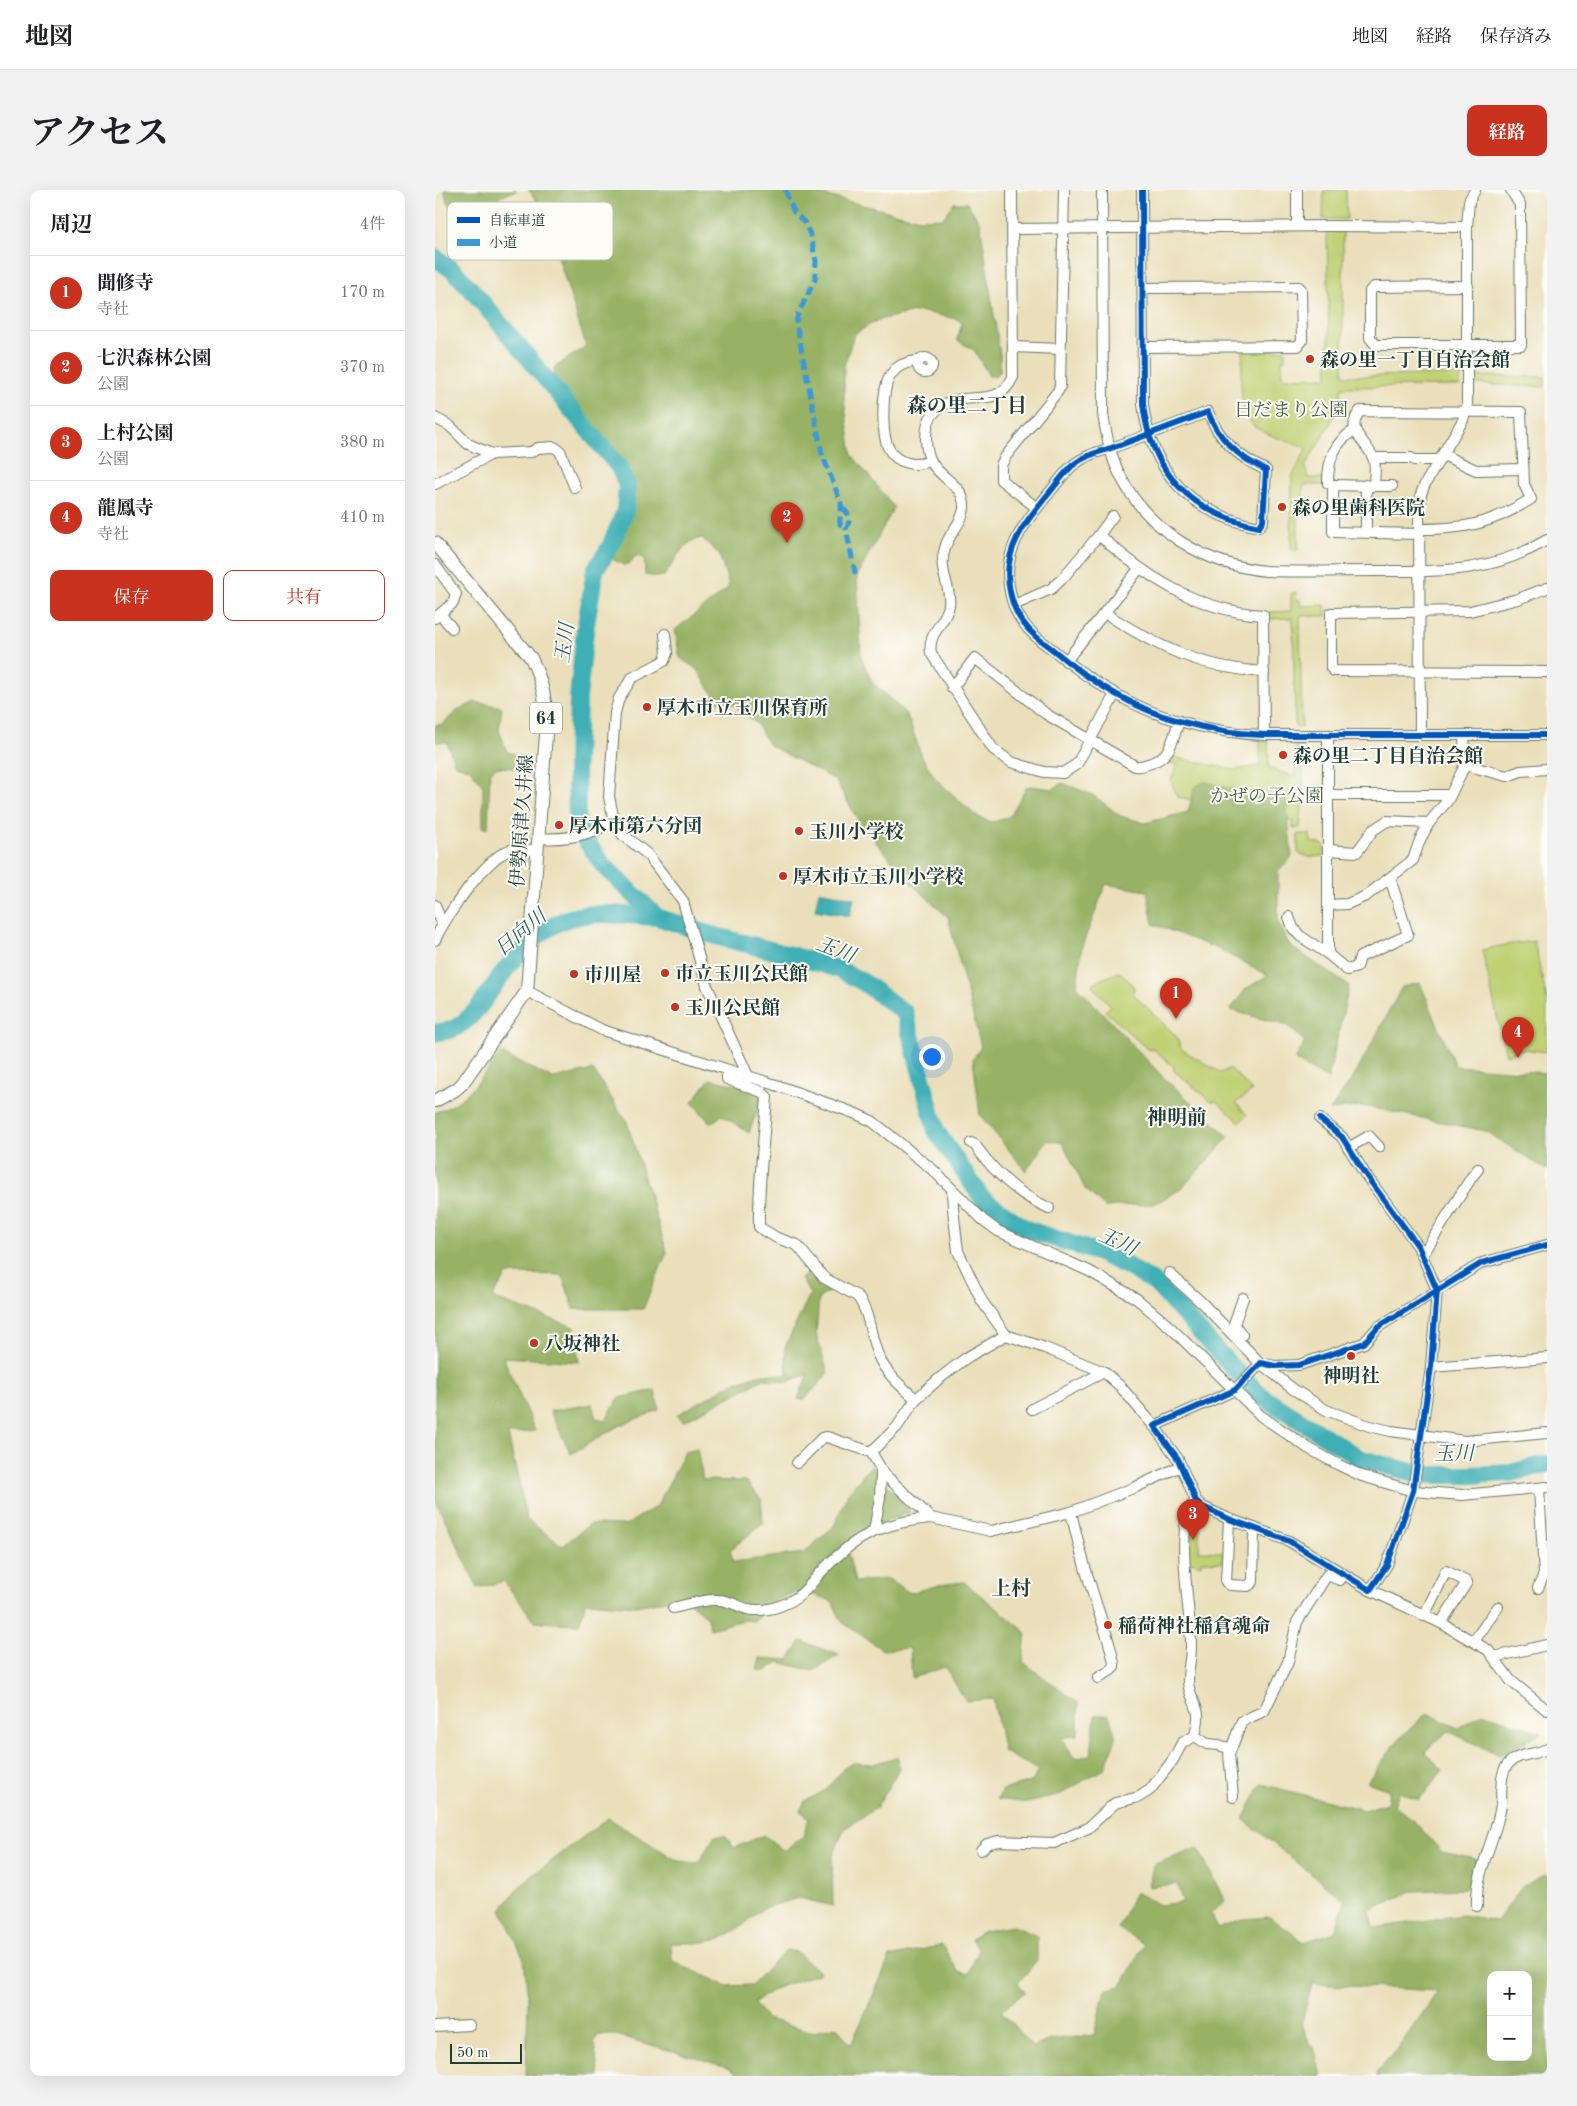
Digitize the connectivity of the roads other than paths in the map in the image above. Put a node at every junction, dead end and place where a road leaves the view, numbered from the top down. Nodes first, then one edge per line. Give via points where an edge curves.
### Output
1 (1012, 190) edge
2 (1064, 190) edge
3 (1102, 190) edge
4 (1142, 190) edge
5 (1297, 190) edge
6 (1475, 190) edge
7 (1511, 190) edge
8 (1297, 226) junction
9 (1467, 227) junction
10 (1064, 228) junction
11 (1102, 228) junction
12 (1142, 228) junction
13 (1013, 229) junction
14 (1468, 286) junction
15 (1143, 288) junction
16 (1468, 345) junction
17 (1014, 347) junction
18 (1143, 347) junction
19 (1060, 349) junction
20 (933, 372) dead end
21 (1465, 411) junction
22 (435, 418) edge
23 (1355, 430) junction
24 (1149, 434) junction
25 (1111, 448) junction
26 (493, 454) junction
27 (1441, 458) junction
28 (1374, 460) junction
29 (930, 461) junction
30 (1523, 469) junction
31 (435, 484) edge
32 (1333, 485) junction
33 (1370, 485) junction
34 (1392, 486) dead end
35 (575, 488) dead end
36 (1037, 508) junction
37 (1113, 516) dead end
38 (1419, 531) junction
39 (1366, 532) junction
40 (1099, 535) junction
41 (1547, 540) edge
42 (435, 543) edge
43 (435, 565) edge
44 (1139, 569) junction
45 (1419, 571) junction
46 (1547, 588) edge
47 (1015, 605) junction
48 (1105, 613) junction
49 (1419, 613) junction
50 (437, 616) edge
51 (452, 628) dead end
52 (665, 634) dead end
53 (1066, 662) junction
54 (1264, 672) junction
55 (1420, 672) junction
56 (1547, 672) edge
57 (952, 688) junction
58 (1115, 694) junction
59 (1179, 721) junction
60 (1265, 735) junction
61 (1328, 735) junction
62 (1420, 735) junction
63 (1465, 735) junction
64 (1547, 735) edge
65 (1090, 742) junction
66 (1465, 766) junction
67 (1547, 769) edge
68 (1329, 795) junction
69 (1450, 795) junction
70 (612, 821) junction
71 (1429, 823) junction
72 (538, 844) junction
73 (1328, 850) junction
74 (1390, 878) junction
75 (435, 905) edge
76 (1328, 905) junction
77 (1289, 917) dead end
78 (442, 925) junction
79 (435, 940) edge
80 (1328, 954) junction
81 (527, 991) junction
82 (727, 1071) junction
83 (749, 1078) junction
84 (435, 1101) edge
85 (1320, 1119) dead end
86 (971, 1143) dead end
87 (1379, 1147) dead end
88 (1348, 1148) junction
89 (1479, 1169) dead end
90 (952, 1190) junction
91 (1049, 1208) dead end
92 (1547, 1245) edge
93 (1422, 1256) junction
94 (1169, 1273) dead end
95 (1437, 1290) junction
96 (1243, 1298) dead end
97 (1005, 1335) junction
98 (1547, 1358) edge
99 (1259, 1364) junction
100 (1431, 1367) junction
101 (1103, 1372) junction
102 (1237, 1388) junction
103 (916, 1400) junction
104 (1032, 1409) dead end
105 (1154, 1426) junction
106 (1547, 1433) edge
107 (1420, 1438) junction
108 (871, 1452) junction
109 (797, 1463) dead end
110 (1181, 1466) junction
111 (881, 1471) junction
112 (1413, 1488) junction
113 (1543, 1488) edge
114 (1196, 1501) junction
115 (1071, 1512) junction
116 (931, 1518) junction
117 (1229, 1519) junction
118 (1254, 1528) junction
119 (874, 1530) junction
120 (1545, 1562) edge
121 (1357, 1583) junction
122 (1538, 1588) dead end
123 (1370, 1590) junction
124 (1497, 1607) dead end
125 (673, 1608) dead end
126 (1424, 1616) junction
127 (1441, 1623) junction
128 (1474, 1641) junction
129 (1547, 1645) edge
130 (1494, 1656) junction
131 (1098, 1678) dead end
132 (1547, 1710) edge
133 (1195, 1736) junction
134 (1547, 1749) edge
135 (1231, 1750) junction
136 (1233, 1797) dead end
137 (981, 1850) dead end
138 (1477, 1906) dead end
139 (469, 2026) dead end
140 (435, 2027) edge

1 - 13 street
2 - 10 street
3 - 11 street
4 - 12 street
5 - 8 street
6 - 9 street via 1469,201
7 - 16 street via 1520,205 1521,345
8 - 9 street
8 - 12 street
9 - 14 street
10 - 11 street
10 - 13 street
10 - 19 street
11 - 12 street
11 - 25 street via 1103,414
12 - 15 street
13 - 17 street
14 - 16 street
14 - 16 street via 1374,287 1370,291 1370,338 1376,345
15 - 18 street
15 - 18 street via 1299,287 1302,341 1298,346
16 - 21 street
17 - 19 street
17 - 29 street via 1013,376 1004,390 989,398 949,401 932,415 926,428
18 - 24 street via 1143,404
19 - 36 street via 1058,392 1001,465 1001,480
20 - 29 street via 921,370 916,361 900,366 892,372 885,386 883,402 889,449 911,465
21 - 23 street via 1361,411 1356,417
21 - 27 street
21 - 30 street via 1521,412
22 - 26 street via 450,426 468,444
23 - 28 street
23 - 32 street via 1345,436 1328,461 1327,483
24 - 24 street via 1208,412 1215,428 1233,450 1266,470 1263,521 1259,527 1215,514 1188,496 1170,478
24 - 25 street
25 - 36 street via 1093,453 1071,467
25 - 45 street via 1118,472 1147,513 1165,531 1194,551 1213,559 1241,568 1266,571
26 - 31 street
26 - 35 street via 554,447 560,451
27 - 28 street
27 - 30 street via 1476,470
27 - 38 street via 1421,494
28 - 33 street
29 - 57 street via 957,487 963,500 962,517 943,554 949,605 933,634 930,647 933,659
30 - 38 street via 1524,484 1531,499 1507,514 1479,525
32 - 33 street
32 - 39 street via 1332,532
33 - 34 street
33 - 39 street
36 - 47 street via 1013,545 1009,563
37 - 40 street
38 - 39 street
38 - 45 street
40 - 44 street
40 - 47 street via 1051,589
41 - 45 street via 1519,555 1481,567
42 - 72 main road, 伊勢原津久井線 / 64 via 531,658 539,675 547,721
43 - 50 street via 456,594 453,603
44 - 48 street
44 - 54 street via 1182,594 1217,608 1263,615
45 - 49 street
46 - 49 street via 1470,611
47 - 53 street via 1031,632
48 - 53 street
48 - 54 street via 1169,651 1218,666
49 - 55 street
49 - 55 street via 1331,613 1331,668 1335,671
50 - 51 street
52 - 70 street via 667,653 664,662 632,678 619,698 609,797
53 - 58 street
54 - 60 street
55 - 56 street
55 - 62 street
57 - 65 street via 975,658 1046,714
57 - 65 street via 993,748 1016,764 1052,774 1063,773 1077,764
58 - 59 street via 1144,709
58 - 65 street
59 - 60 street via 1221,731
59 - 65 street via 1168,754 1142,767
60 - 61 street
61 - 62 street
61 - 68 street
62 - 63 street
63 - 64 street
63 - 66 street
66 - 67 street via 1507,776 1521,771
66 - 69 street
68 - 69 street
68 - 73 street
69 - 71 street
70 - 72 street via 578,837
70 - 83 street via 659,868 686,908 707,986
71 - 73 street via 1387,821 1373,830 1357,852
71 - 74 street via 1413,860
72 - 78 street via 497,856
72 - 81 main road, 伊勢原津久井線 / 64
73 - 76 street
74 - 76 street via 1366,896 1347,904
74 - 80 street via 1408,935 1360,957 1357,967 1347,970
75 - 78 street
76 - 80 street
77 - 80 street via 1300,936
78 - 79 street
81 - 82 street via 602,1030
81 - 84 main road, 64 via 462,1084
82 - 83 street
82 - 103 street via 727,1080 762,1092 767,1097 758,1194 759,1226 777,1238 797,1245 824,1278 857,1296 878,1355 898,1384
83 - 90 street via 872,1121 933,1170
85 - 88 street via 1342,1137
86 - 91 street via 1021,1194
87 - 88 street via 1367,1133
88 - 93 street
89 - 93 street
90 - 97 street via 958,1251 982,1301
90 - 102 street via 998,1231 1089,1271 1137,1299
92 - 95 street via 1482,1263
93 - 95 street
94 - 99 street
95 - 99 street via 1378,1327 1364,1343 1299,1365
95 - 100 street
96 - 99 street via 1235,1327 1262,1357
97 - 101 street
97 - 103 street via 966,1358
98 - 100 street
99 - 102 street
99 - 107 street via 1327,1410 1369,1426
100 - 107 street
101 - 104 street
101 - 105 street via 1120,1386
102 - 105 street
102 - 112 street via 1261,1416 1308,1448 1362,1476
103 - 108 street via 897,1426
105 - 110 street
106 - 107 street via 1477,1441
107 - 112 street
108 - 109 street via 827,1437 822,1438
108 - 111 street
110 - 114 street
110 - 115 street
111 - 116 street
111 - 119 street
112 - 113 street via 1462,1495
112 - 123 street via 1387,1565
113 - 120 street
114 - 117 street
114 - 133 street via 1187,1517 1185,1570 1191,1647 1188,1681 1198,1713
115 - 116 street via 991,1531
115 - 131 street via 1084,1570 1114,1664
116 - 119 street
117 - 118 street
117 - 118 street via 1226,1582 1231,1585 1248,1586 1253,1582
118 - 121 street via 1289,1541
119 - 125 street via 843,1550 791,1601 759,1610 718,1600
120 - 122 street
121 - 123 street
121 - 135 street via 1350,1586 1327,1575 1297,1622 1288,1662 1263,1711 1242,1721
123 - 126 street
124 - 128 street
126 - 127 street
126 - 127 street via 1447,1571 1467,1582
127 - 128 street
128 - 130 street
129 - 130 street
130 - 132 street via 1511,1681
133 - 135 street via 1207,1744 1219,1744
133 - 137 street via 1183,1743 1150,1790 1139,1797 1115,1803 1088,1828 1053,1843 998,1841
134 - 138 street via 1520,1757 1507,1766 1500,1810 1476,1890
135 - 136 street
139 - 140 street

